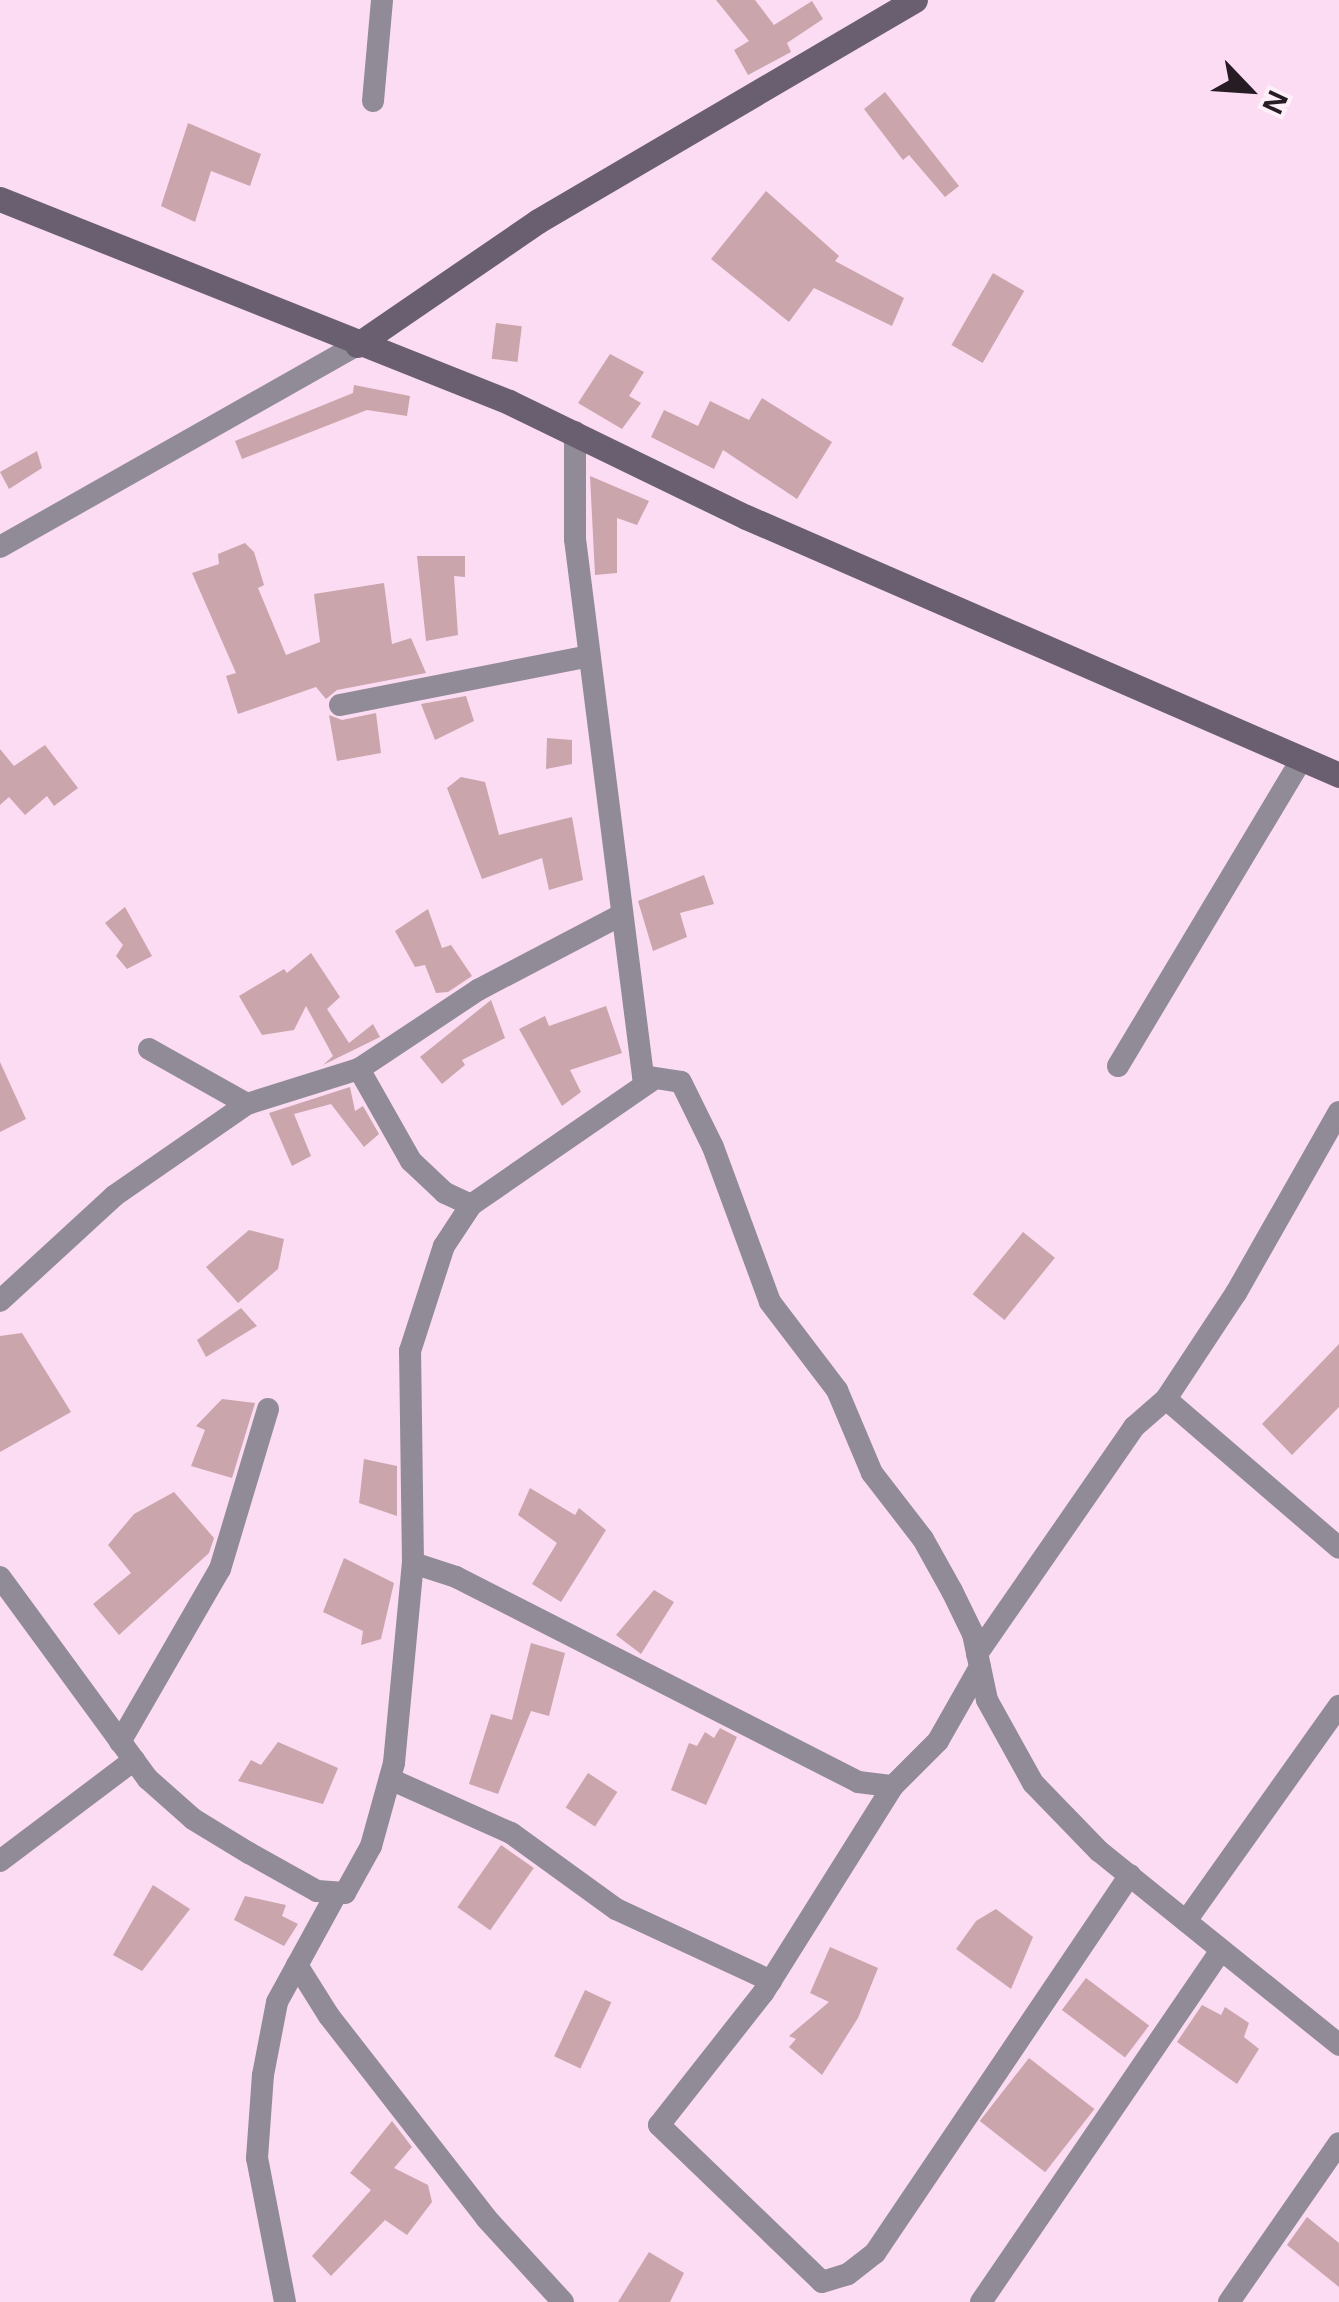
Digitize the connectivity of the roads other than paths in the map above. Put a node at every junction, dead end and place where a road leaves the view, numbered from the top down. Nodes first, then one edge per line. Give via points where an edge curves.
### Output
1 (382, 0) edge
2 (915, 0) edge
3 (879, 10) edge
4 (374, 101) dead end
5 (0, 199) edge
6 (357, 345) junction
7 (575, 432) junction
8 (0, 547) edge
9 (588, 656) junction
10 (340, 705) dead end
11 (1302, 759) junction
12 (1339, 774) edge
13 (621, 915) junction
14 (149, 1049) dead end
15 (1118, 1066) dead end
16 (359, 1069) junction
17 (651, 1080) junction
18 (247, 1104) junction
19 (1339, 1112) edge
20 (471, 1205) junction
21 (0, 1301) edge
22 (1166, 1399) junction
23 (268, 1409) dead end
24 (1339, 1548) edge
25 (413, 1564) junction
26 (0, 1577) edge
27 (978, 1660) junction
28 (1339, 1706) edge
29 (127, 1751) junction
30 (390, 1779) junction
31 (893, 1786) junction
32 (0, 1861) edge
33 (1130, 1876) junction
34 (334, 1896) junction
35 (1186, 1922) junction
36 (1221, 1950) junction
37 (297, 1965) junction
38 (771, 1981) junction
39 (1339, 2045) edge
40 (1339, 2143) edge
41 (284, 2302) edge
42 (564, 2302) edge
43 (981, 2302) edge
44 (1229, 2302) edge

1 - 4 street
2 - 3 street
3 - 6 street via 538,222
5 - 6 street
6 - 7 street
6 - 8 street
7 - 9 street via 574,522
7 - 11 street via 746,517
9 - 10 street
9 - 13 street
11 - 12 street
11 - 15 street
13 - 16 street via 478,990
13 - 17 street via 636,1039 643,1076
14 - 18 street
16 - 18 street
16 - 20 street via 410,1161 444,1193
17 - 20 street
17 - 27 street via 682,1082 714,1148 770,1302 837,1390 866,1460 923,1539
18 - 21 street via 114,1196
19 - 22 street via 1304,1162 1236,1293
20 - 25 street via 444,1246 410,1351
22 - 24 street
22 - 27 street via 1134,1427
23 - 29 street via 220,1569
25 - 30 street
25 - 31 street via 456,1578 638,1667 858,1782
26 - 29 street
27 - 31 street via 938,1741
27 - 33 street via 986,1700 1033,1783
28 - 35 street
29 - 32 street
29 - 34 street via 193,1820
30 - 34 street via 356,1882
30 - 38 street via 511,1834 616,1909
31 - 38 street
33 - 35 street
33 - 38 street via 875,2253 848,2274 822,2282 659,2125
34 - 37 street
35 - 36 street
36 - 39 street
36 - 43 street
37 - 41 street via 276,2002 257,2158
37 - 42 street via 486,2218
40 - 44 street

